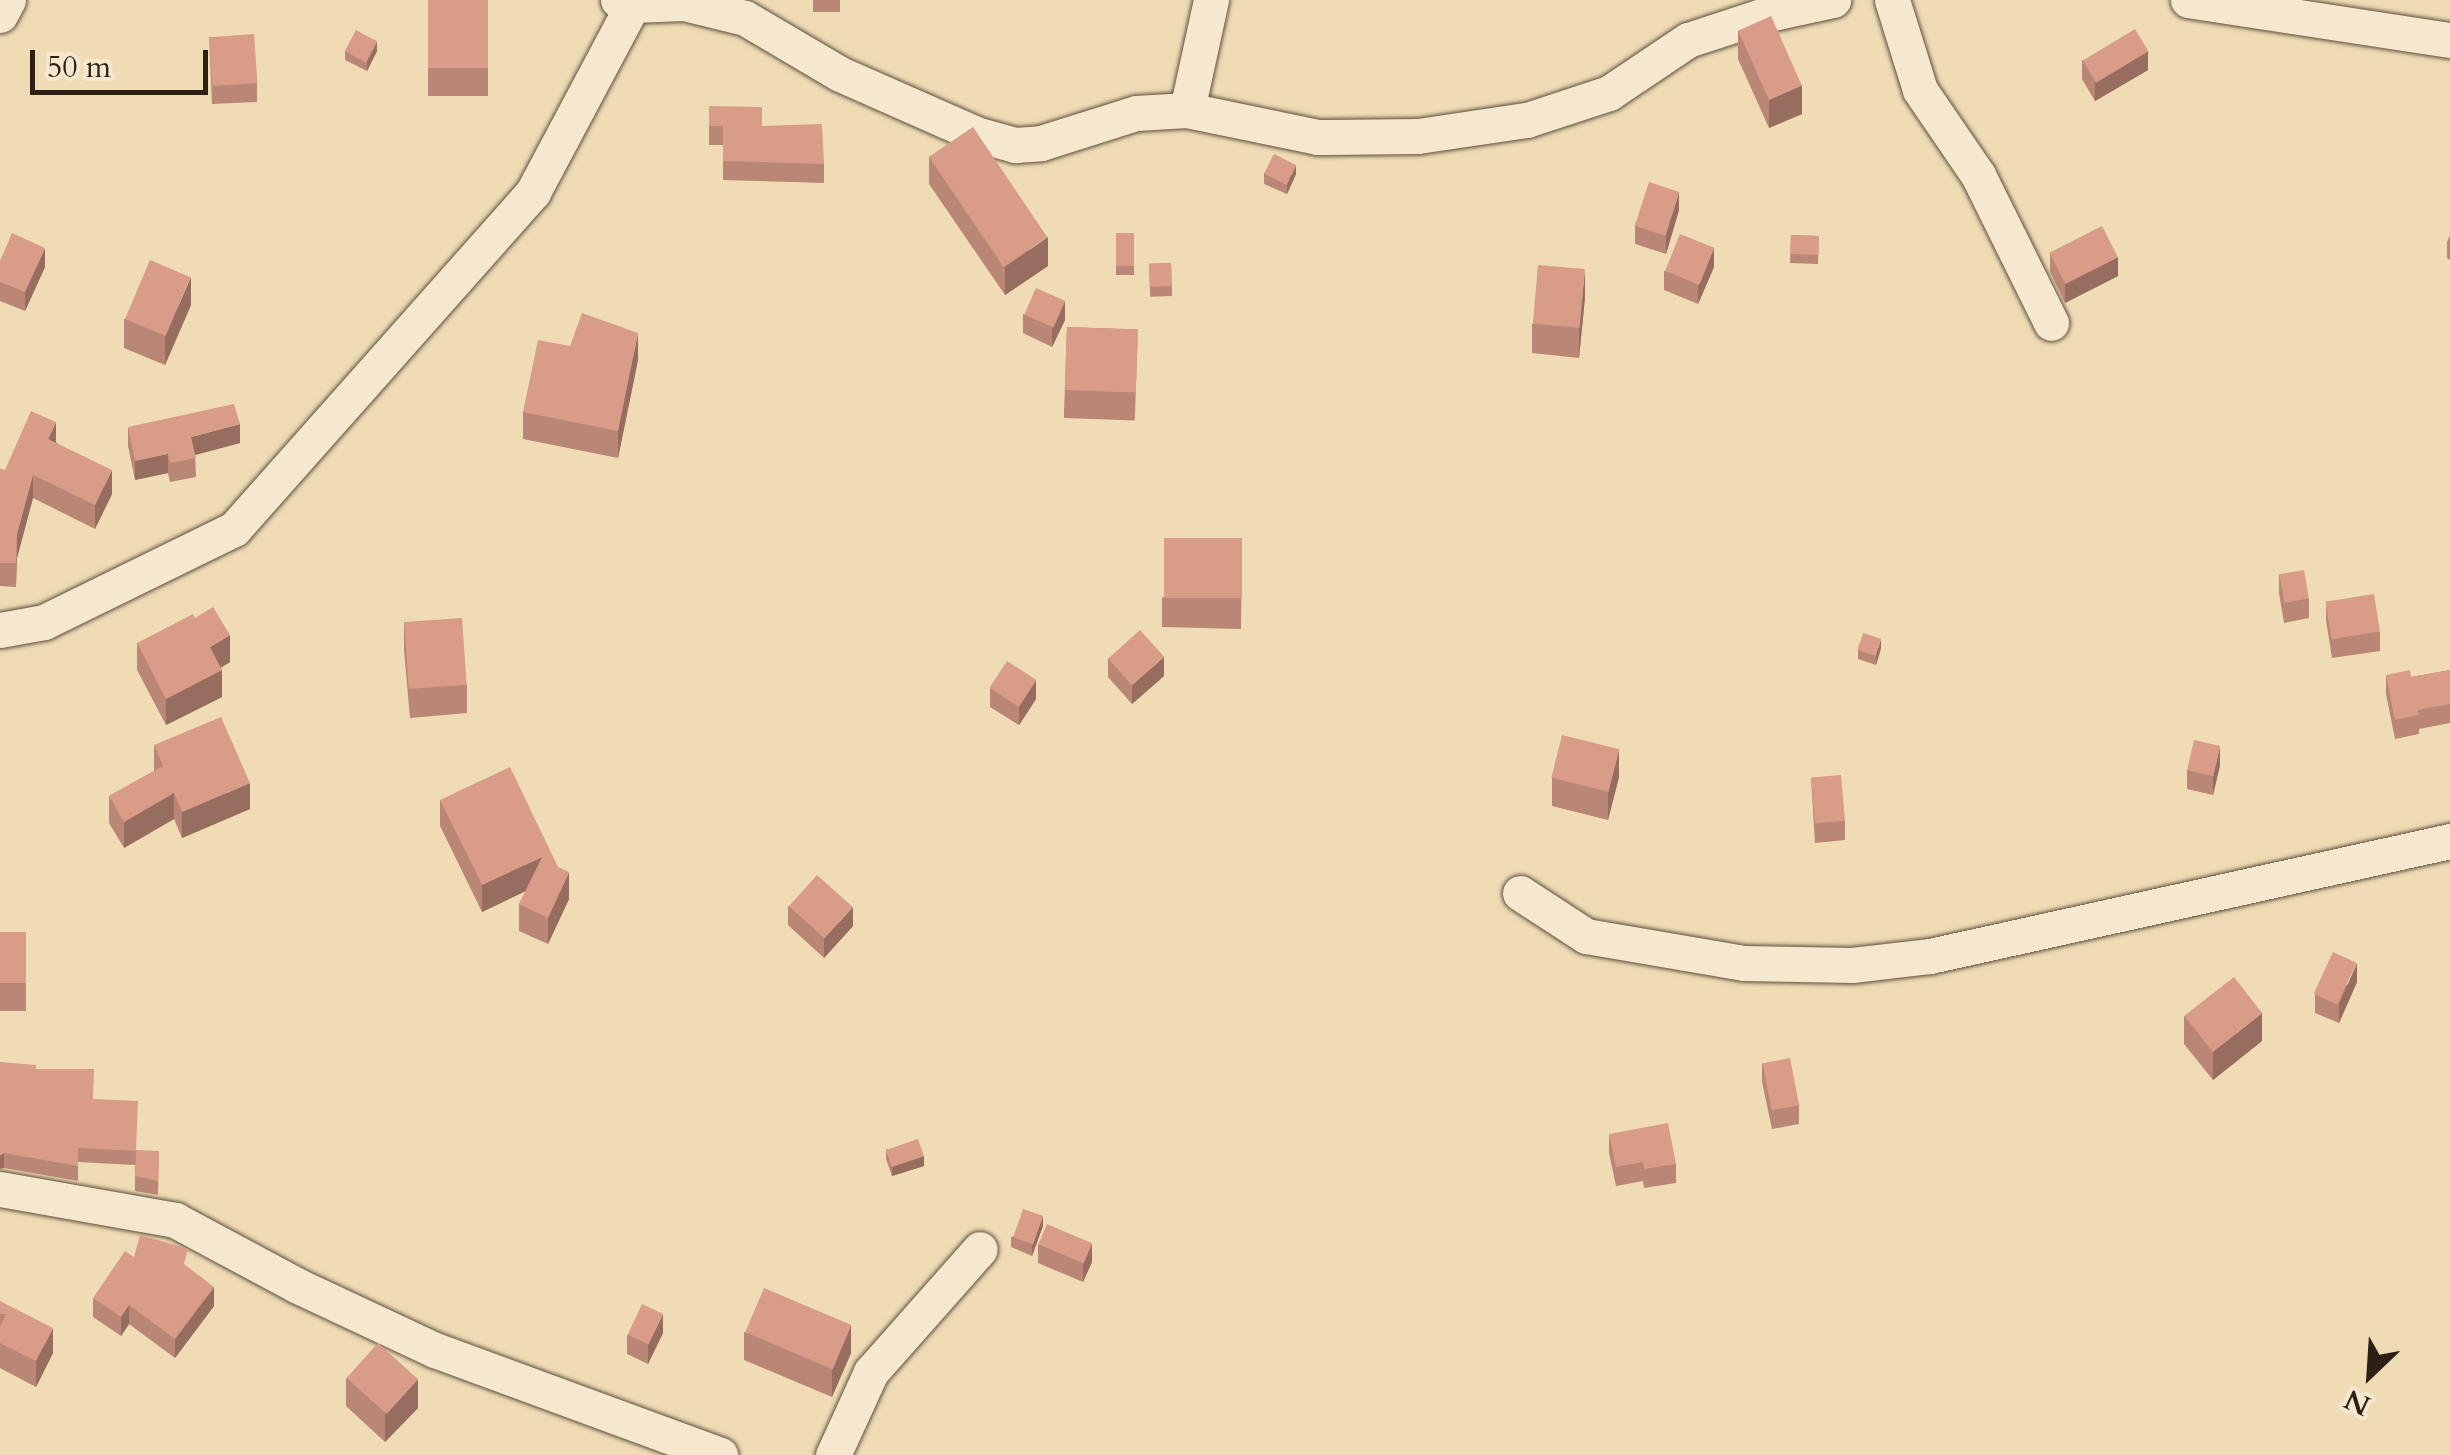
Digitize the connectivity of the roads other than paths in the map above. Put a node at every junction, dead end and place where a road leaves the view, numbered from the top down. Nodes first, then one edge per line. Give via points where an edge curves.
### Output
1 (8, 0) edge
2 (1211, 0) edge
3 (1834, 0) edge
4 (1892, 0) edge
5 (2188, 0) edge
6 (629, 2) edge
7 (0, 15) edge
8 (2450, 40) edge
9 (1186, 110) junction
10 (2051, 323) dead end
11 (0, 630) edge
12 (2450, 841) edge
13 (1520, 893) dead end
14 (0, 1189) edge
15 (980, 1249) dead end
16 (720, 1455) edge
17 (832, 1455) edge

1 - 7 street
2 - 9 street
3 - 9 street via 1688,40 1609,93 1527,120 1418,136 1317,137
4 - 10 street via 1920,90 1978,175
5 - 8 street
6 - 9 street via 684,3 745,18 840,74 1015,145 1136,113
6 - 11 street via 534,192 234,529 44,622
12 - 13 street via 1930,956 1852,965 1744,963 1586,936
14 - 16 street via 175,1220 435,1350
15 - 17 street via 871,1372

